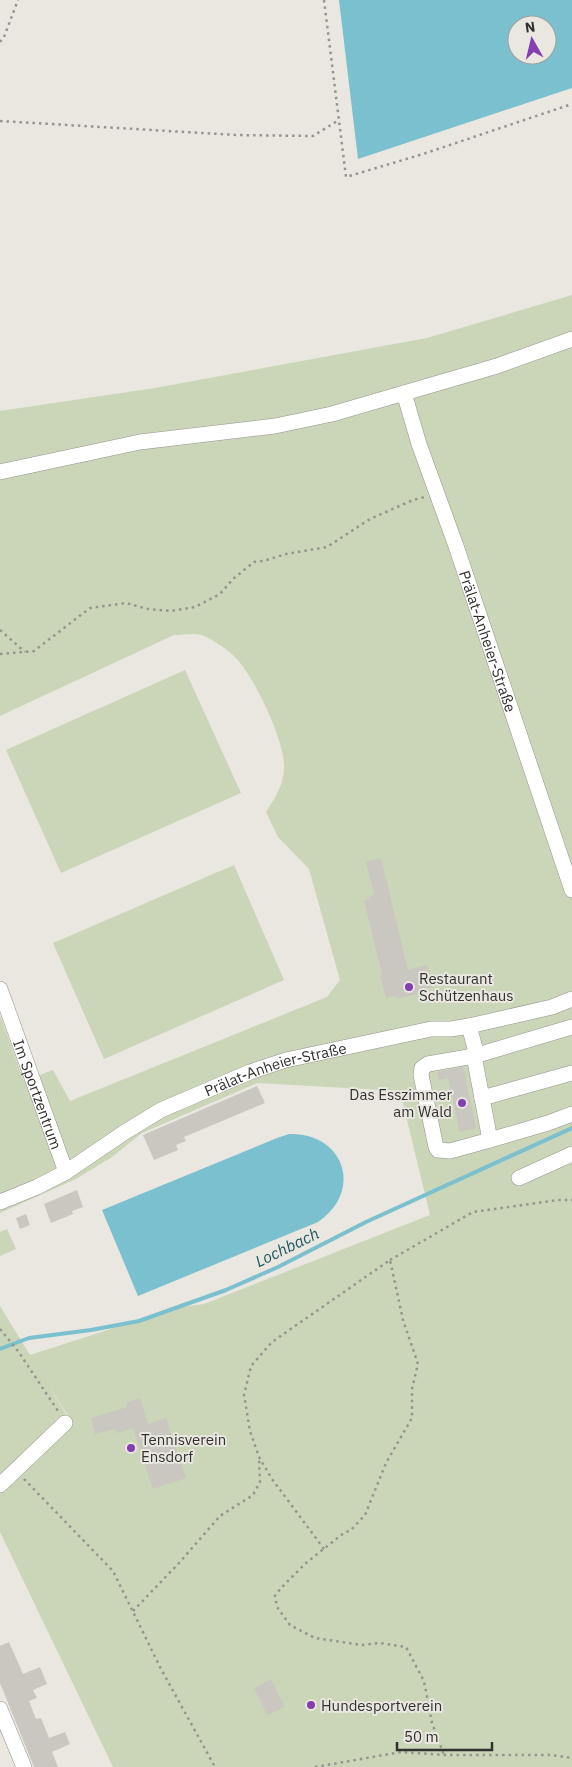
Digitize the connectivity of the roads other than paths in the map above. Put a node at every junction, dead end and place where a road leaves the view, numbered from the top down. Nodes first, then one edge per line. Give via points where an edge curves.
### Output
1 (572, 339) edge
2 (404, 393) junction
3 (0, 472) edge
4 (572, 890) edge
5 (0, 989) edge
6 (572, 999) edge
7 (470, 1026) junction
8 (572, 1027) edge
9 (474, 1056) junction
10 (572, 1073) edge
11 (482, 1098) junction
12 (572, 1114) edge
13 (490, 1140) junction
14 (572, 1154) edge
15 (66, 1172) junction
16 (519, 1178) dead end
17 (0, 1202) edge
18 (65, 1423) road end
19 (0, 1485) edge
20 (0, 1710) edge
21 (24, 1767) edge

1 - 2 street via 497,366
2 - 3 street via 332,414 275,426 140,442
2 - 4 street, Prälat-Anheier-Straße
5 - 15 street, Im Sportzentrum
6 - 7 street, Prälat-Anheier-Straße via 552,1007
7 - 9 street
7 - 15 street, Prälat-Anheier-Straße via 396,1036 286,1060 250,1072 162,1110
8 - 9 street
9 - 11 street
9 - 13 street via 425,1066 421,1070 423,1084 438,1150 450,1151
10 - 11 street
11 - 13 street
12 - 13 street
14 - 16 street
15 - 17 street, Prälat-Anheier-Straße
18 - 19 street
20 - 21 street

